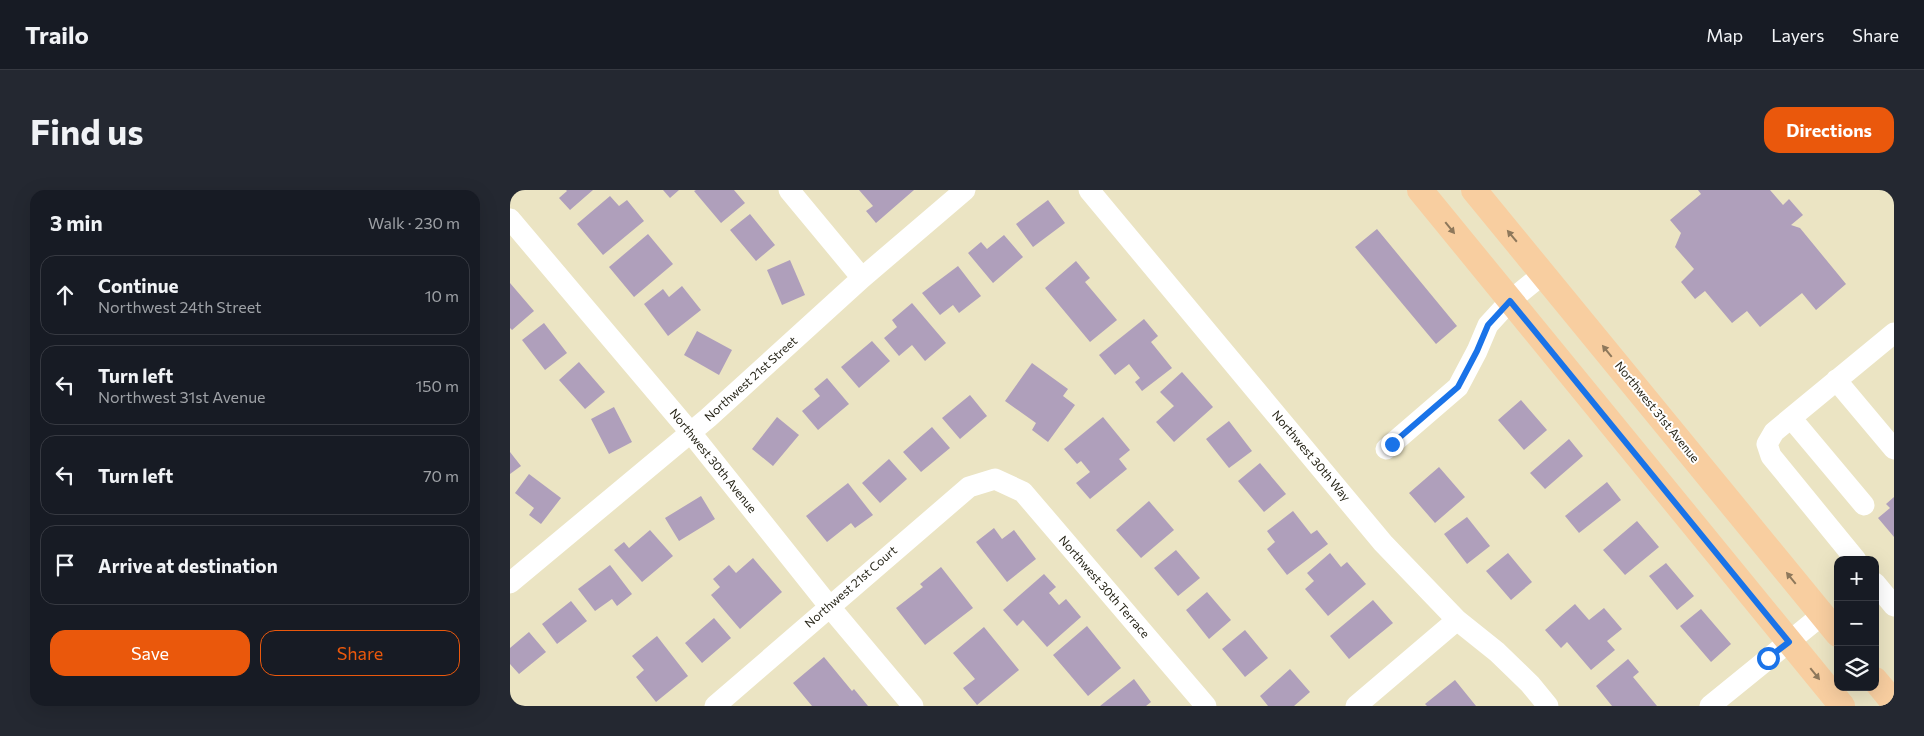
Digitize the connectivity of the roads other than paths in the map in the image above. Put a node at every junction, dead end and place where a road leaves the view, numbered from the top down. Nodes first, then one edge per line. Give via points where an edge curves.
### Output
1 (789, 190) edge
2 (965, 190) edge
3 (1090, 190) edge
4 (1420, 190) edge
5 (1474, 190) edge
6 (510, 219) edge
7 (1543, 274) junction
8 (862, 278) junction
9 (1510, 301) junction
10 (1894, 333) edge
11 (1836, 380) junction
12 (1791, 418) junction
13 (690, 432) junction
14 (1386, 448) dead end
15 (1894, 449) edge
16 (995, 479) joint
17 (1864, 505) dead end
18 (1853, 556) edge
19 (514, 571) edge
20 (1879, 588) edge
21 (829, 606) junction
22 (1894, 606) edge
23 (1456, 620) junction
24 (1830, 625) edge
25 (1789, 642) junction
26 (1879, 685) edge
27 (1894, 703) edge
28 (715, 706) edge
29 (913, 706) edge
30 (1206, 706) edge
31 (1356, 706) edge
32 (1548, 706) edge
33 (1710, 706) edge
34 (1842, 706) edge

1 - 8 street
2 - 8 street, Northwest 21st Street
3 - 23 street, Northwest 30th Way via 1383,543
4 -> 9 main road
7 -> 5 main road, Northwest 31st Avenue
6 - 13 street, Northwest 30th Avenue
7 - 9 street
24 -> 7 main road, Northwest 31st Avenue
8 - 13 street, Northwest 21st Street
9 - 14 street via 1488,325 1458,387
9 - 25 main road
10 - 11 street
11 - 12 street
11 - 15 street
12 - 17 street
12 - 18 street via 1774,432 1767,444 1771,456
13 - 19 street, Northwest 21st Street
13 - 21 street, Northwest 30th Avenue
16 - 21 street, Northwest 21st Court via 969,486
16 - 30 street, Northwest 30th Terrace via 1023,492
20 - 22 street
21 - 28 street, Northwest 21st Court
21 - 29 street, Northwest 30th Avenue
23 - 31 street
23 - 32 street, Northwest 30th Way via 1497,652
24 - 25 street
25 - 33 street
25 -> 34 main road
26 - 27 main road

